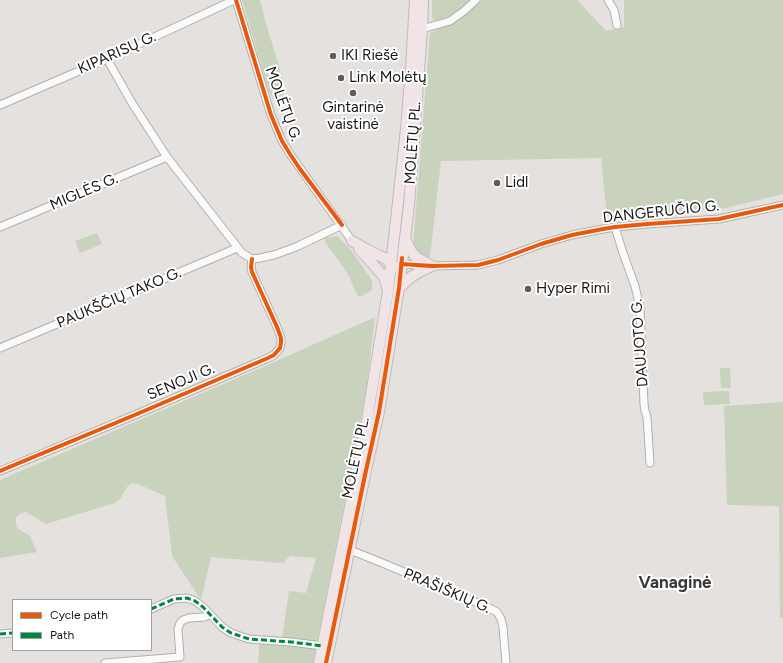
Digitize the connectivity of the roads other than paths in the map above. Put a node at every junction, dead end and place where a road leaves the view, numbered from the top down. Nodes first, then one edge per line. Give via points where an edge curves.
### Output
1 (235, 0) edge
2 (415, 0) edge
3 (423, 0) edge
4 (476, 0) edge
5 (608, 0) edge
6 (617, 25) dead end
7 (422, 30) junction
8 (107, 59) junction
9 (0, 105) edge
10 (168, 157) junction
11 (783, 205) edge
12 (342, 225) junction
13 (0, 227) edge
14 (615, 227) junction
15 (394, 237) junction
16 (405, 238) junction
17 (352, 241) joint
18 (237, 248) junction
19 (368, 254) junction
20 (252, 259) junction
21 (402, 261) junction
22 (391, 264) junction
23 (432, 266) junction
24 (399, 284) junction
25 (388, 291) junction
26 (0, 348) edge
27 (650, 463) dead end
28 (0, 471) edge
29 (349, 551) junction
30 (152, 609) edge
31 (209, 614) junction
32 (12, 633) edge
33 (0, 634) edge
34 (323, 646) junction
35 (105, 663) edge
36 (319, 663) edge
37 (326, 663) edge
38 (506, 663) edge

1 - 8 street, KIPARISŲ G.
1 - 12 street, MOLĖTŲ G. via 271,115 282,141
2 - 15 highway, MOLĖTŲ PL. via 411,68
3 - 7 highway, MOLĖTŲ PL.
4 - 7 street via 450,20
5 - 6 street via 614,10
7 - 16 highway, MOLĖTŲ PL.
8 - 9 street, KIPARISŲ G.
8 - 10 street via 132,103
10 - 13 street, MIGLĖS G.
10 - 18 street
11 - 14 street, DANGERUČIO G. via 719,219
12 - 17 street, MOLĖTŲ G.
12 - 20 street via 296,247
14 - 23 street, DANGERUČIO G. via 572,235 486,264
14 - 27 street, DAUJOTO G. via 640,308
15 - 19 highway via 383,248
15 - 22 highway, MOLĖTŲ PL.
16 - 21 highway, MOLĖTŲ PL.
16 - 23 highway via 416,257
17 - 19 highway
18 - 20 street
18 - 26 street, PAUKŠČIŲ TAKO G.
19 - 22 highway via 386,259
19 - 25 highway via 384,277
20 - 28 street, SENOJI G. via 252,272 281,338 280,348 274,355
21 - 22 highway
21 - 23 street, DANGERUČIO G.
21 - 24 highway, MOLĖTŲ PL.
22 - 24 highway via 398,272
22 - 25 highway, MOLĖTŲ PL.
23 - 24 highway
24 - 29 highway, MOLĖTŲ PL. via 378,412
25 - 34 highway, MOLĖTŲ PL. via 366,426
29 - 37 highway, MOLĖTŲ PL.
29 - 38 street, PRAŠIŠKIŲ G. via 497,612 503,626
30 - 31 street via 174,599 187,598 195,601
31 - 34 street via 231,633 249,639
31 - 35 street via 205,617 189,618 180,623 180,657
32 - 33 street
34 - 36 highway, MOLĖTŲ PL.

